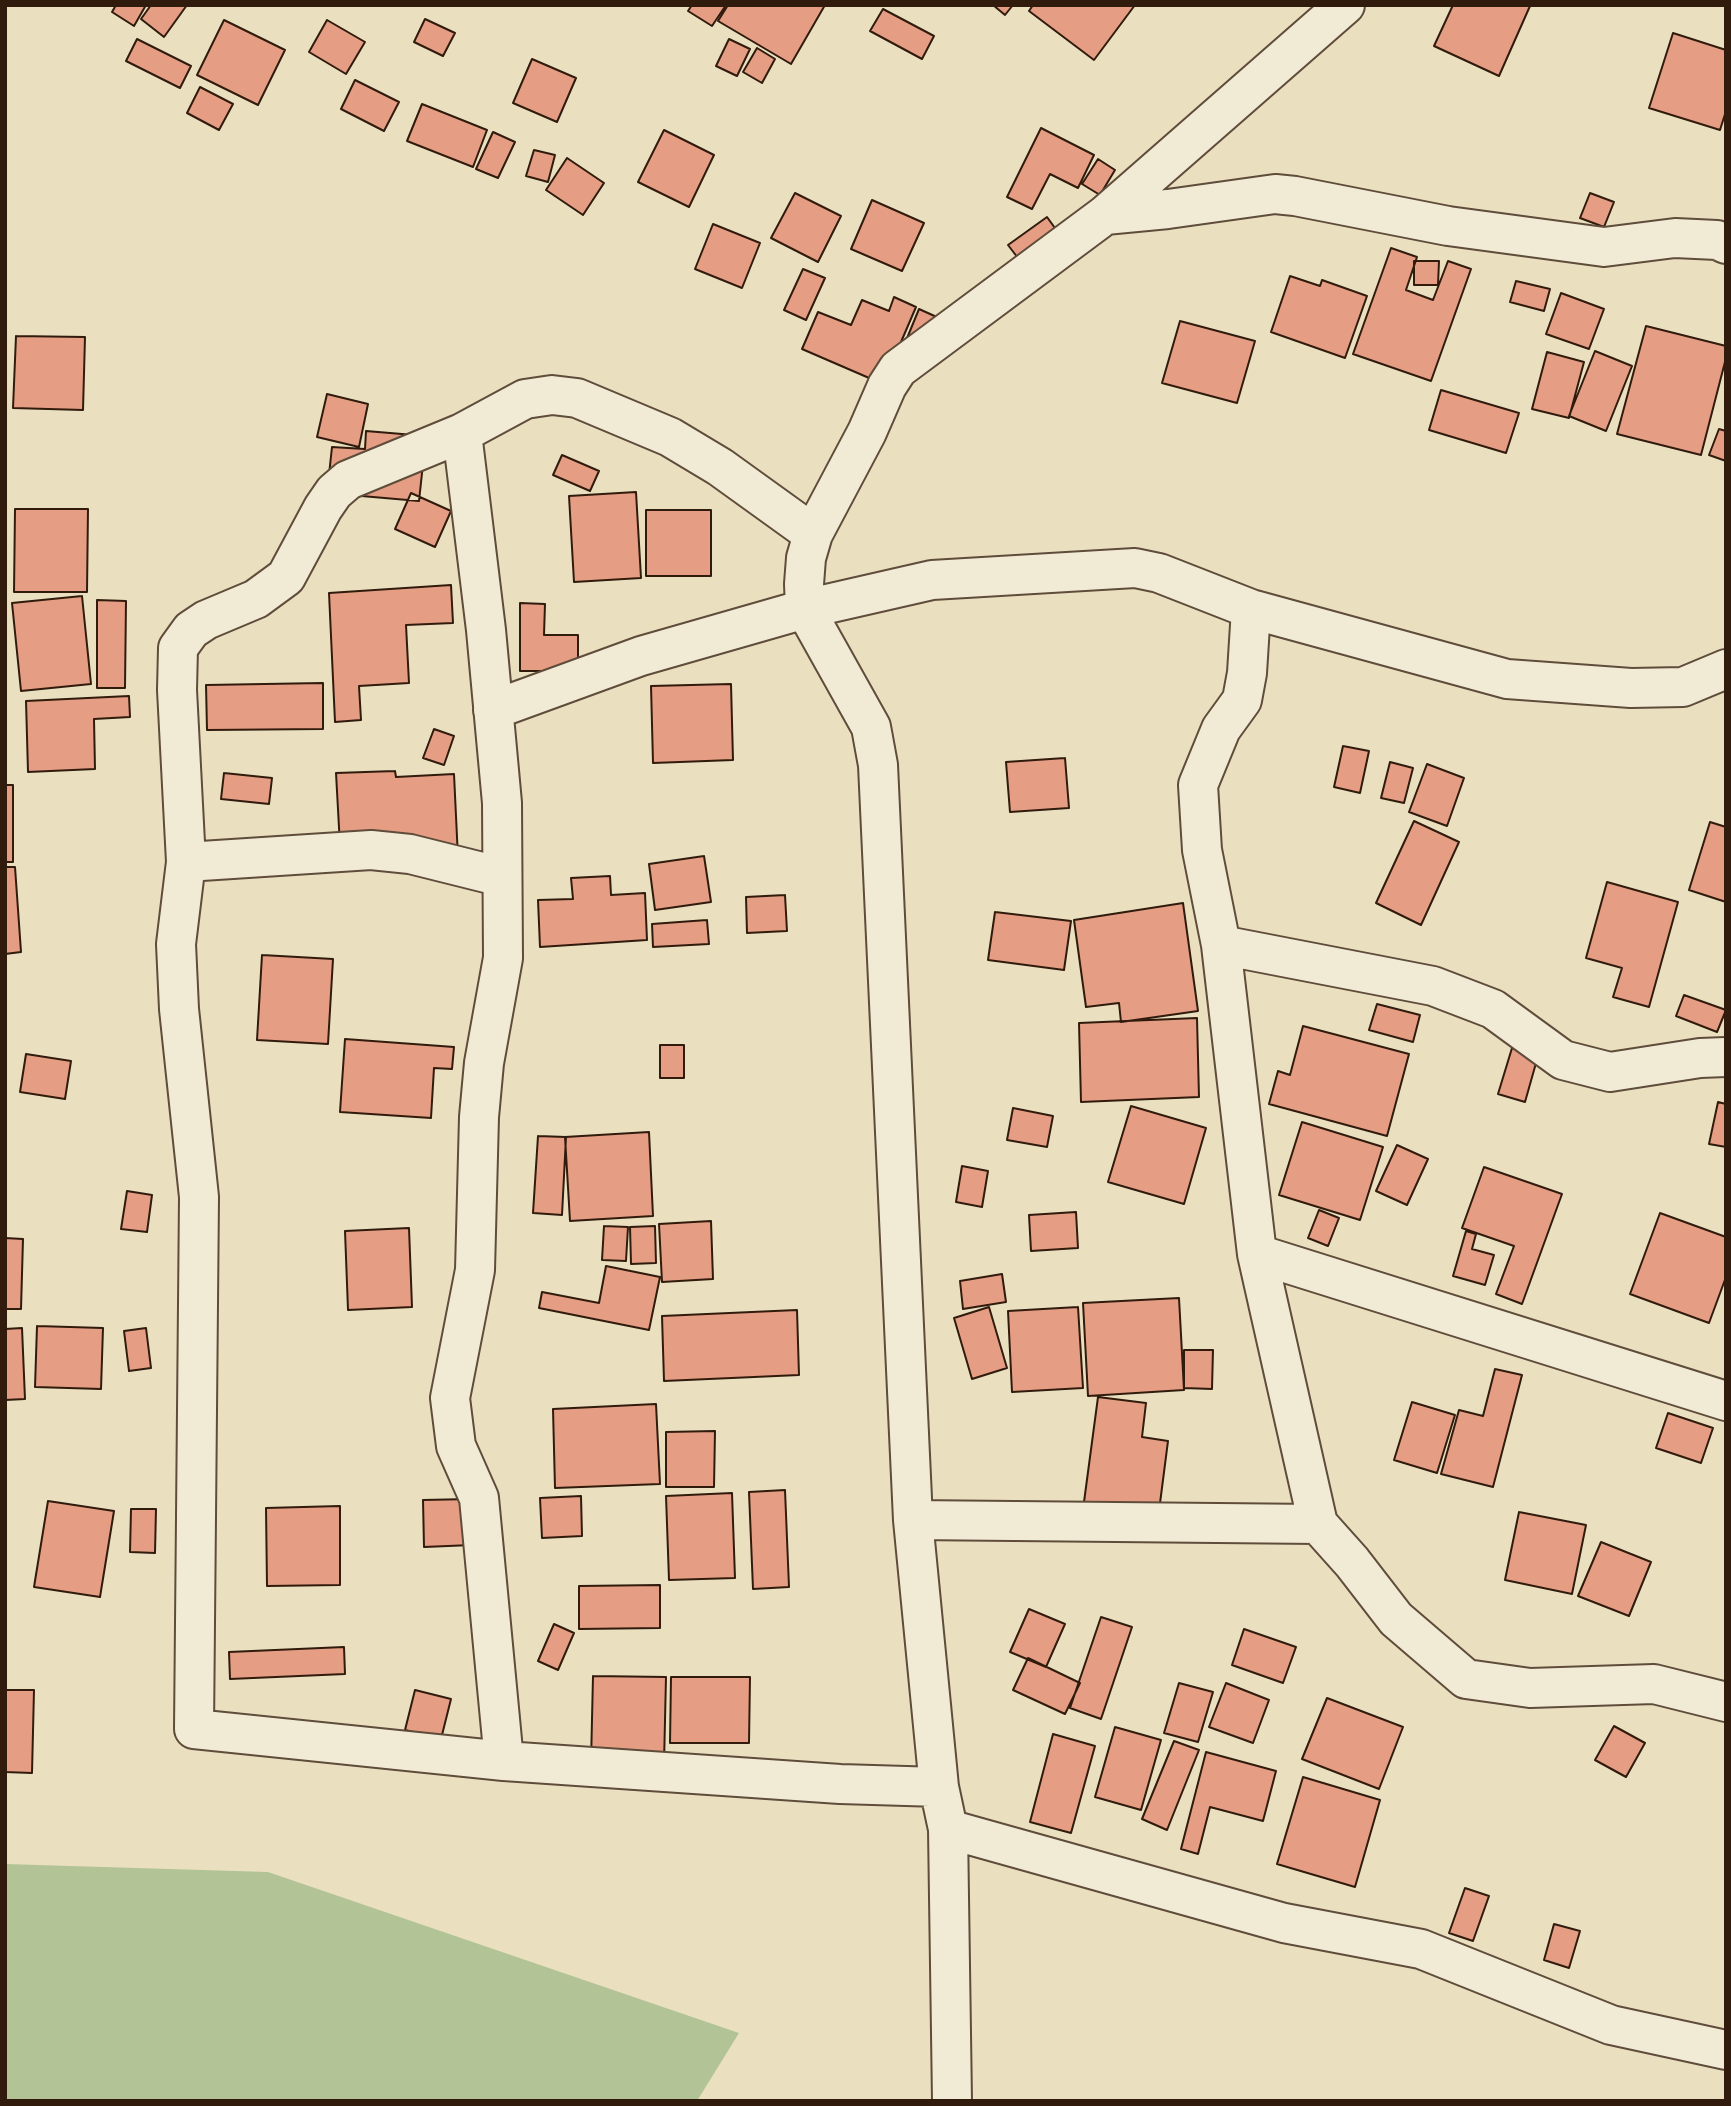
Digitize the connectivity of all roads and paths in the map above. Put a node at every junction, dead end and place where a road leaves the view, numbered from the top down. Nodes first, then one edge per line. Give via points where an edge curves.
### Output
1 (1345, 5) edge
2 (1105, 215) junction
3 (1726, 244) edge
4 (462, 433) junction
5 (813, 534) junction
6 (805, 609) junction
7 (1251, 609) junction
8 (1726, 669) edge
9 (493, 710) junction
10 (186, 862) junction
11 (502, 877) junction
12 (1221, 945) junction
13 (1726, 1057) edge
14 (1257, 1254) junction
15 (1726, 1401) edge
16 (913, 1520) junction
17 (1318, 1524) junction
18 (1726, 1702) edge
19 (504, 1761) junction
20 (939, 1787) junction
21 (948, 1829) junction
22 (1726, 2050) edge
23 (952, 2101) edge

1 - 2 street
2 - 3 street via 1275,194 1448,226 1604,247 1675,238
2 - 5 street via 898,369
4 - 5 street via 525,399 577,398 670,436
4 - 9 street
4 - 10 street via 348,480 323,508 286,577 257,599 206,620 191,630 178,648
5 - 6 street via 806,558
6 - 7 street via 932,580 1135,568
6 - 9 street via 642,656
6 - 16 street via 871,727 878,765
7 - 8 street via 1507,679 1683,687
7 - 12 street via 1242,700 1221,729 1198,785 1202,850
9 - 11 street via 502,803
10 - 11 street via 371,850 410,854
10 - 19 street via 176,944 199,1197 194,1729
11 - 19 street via 503,958 479,1117 475,1270 450,1398 456,1446 479,1498
12 - 13 street via 1433,986 1493,1009 1563,1060 1610,1072
12 - 14 street
14 - 15 street
14 - 17 street
16 - 17 street
16 - 20 street
17 - 18 street via 1396,1619 1466,1679 1530,1688 1654,1684
19 - 20 street
20 - 21 street
21 - 22 street via 1284,1923 1422,1949 1611,2025
21 - 23 street

